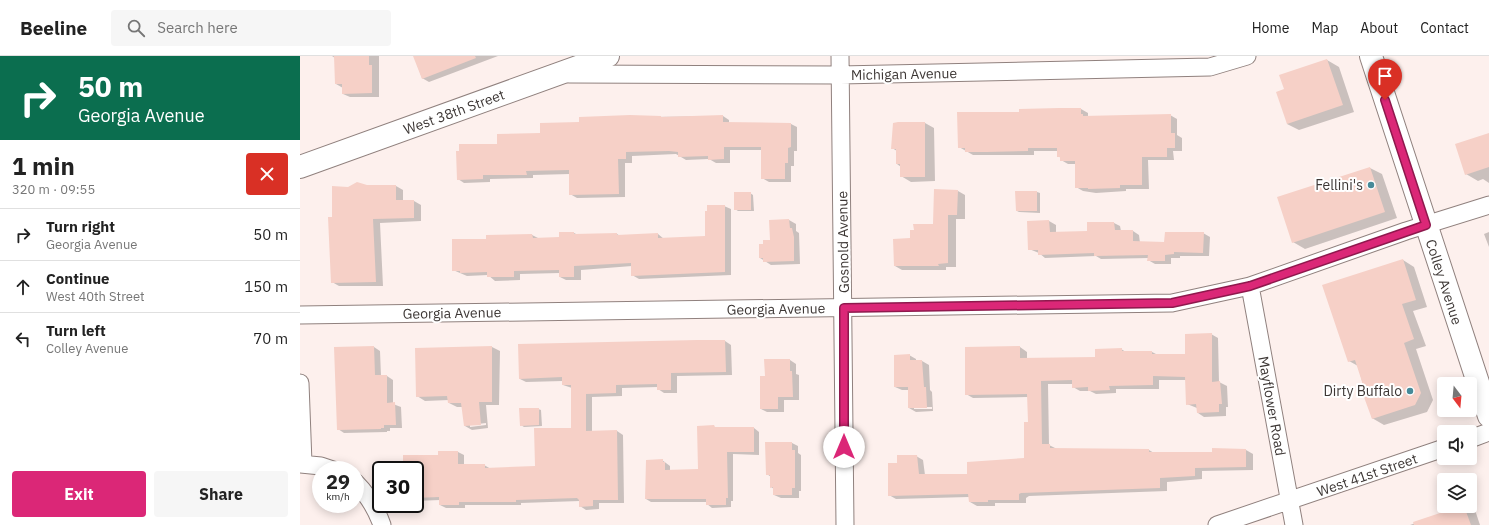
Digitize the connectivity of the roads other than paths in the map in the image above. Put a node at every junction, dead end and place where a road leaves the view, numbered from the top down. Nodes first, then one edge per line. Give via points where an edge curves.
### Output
1 (608, 56) edge
2 (840, 56) edge
3 (1247, 56) edge
4 (1371, 56) edge
5 (559, 74) junction
6 (840, 75) junction
7 (300, 167) edge
8 (1489, 205) edge
9 (1426, 225) junction
10 (1250, 286) junction
11 (844, 308) junction
12 (300, 316) edge
13 (300, 383) edge
14 (1489, 416) edge
15 (1489, 432) edge
16 (1477, 436) edge
17 (1437, 450) edge
18 (301, 464) edge
19 (312, 465) edge
20 (364, 492) edge
21 (1289, 501) junction
22 (382, 525) edge
23 (844, 525) edge
24 (1217, 525) edge
25 (1294, 525) edge

1 - 5 main road, West 38th Street
2 - 6 street, Gosnold Avenue
3 - 6 street, Michigan Avenue via 1210,67
4 - 9 main road, Colley Avenue
5 - 6 street, Michigan Avenue
5 - 7 main road, West 38th Street
6 - 11 street, Gosnold Avenue
8 - 9 street, Georgia Avenue
9 - 10 street, Georgia Avenue
9 - 14 main road, Colley Avenue
10 - 11 street, Georgia Avenue via 1172,303
10 - 21 street, Mayflower Road
11 - 12 street, Georgia Avenue
11 - 23 street, Gosnold Avenue
13 - 18 street
15 - 16 street
17 - 21 street, West 41st Street
18 - 19 street
20 - 22 street via 377,510
21 - 24 street, West 41st Street
21 - 25 street, Mayflower Road

